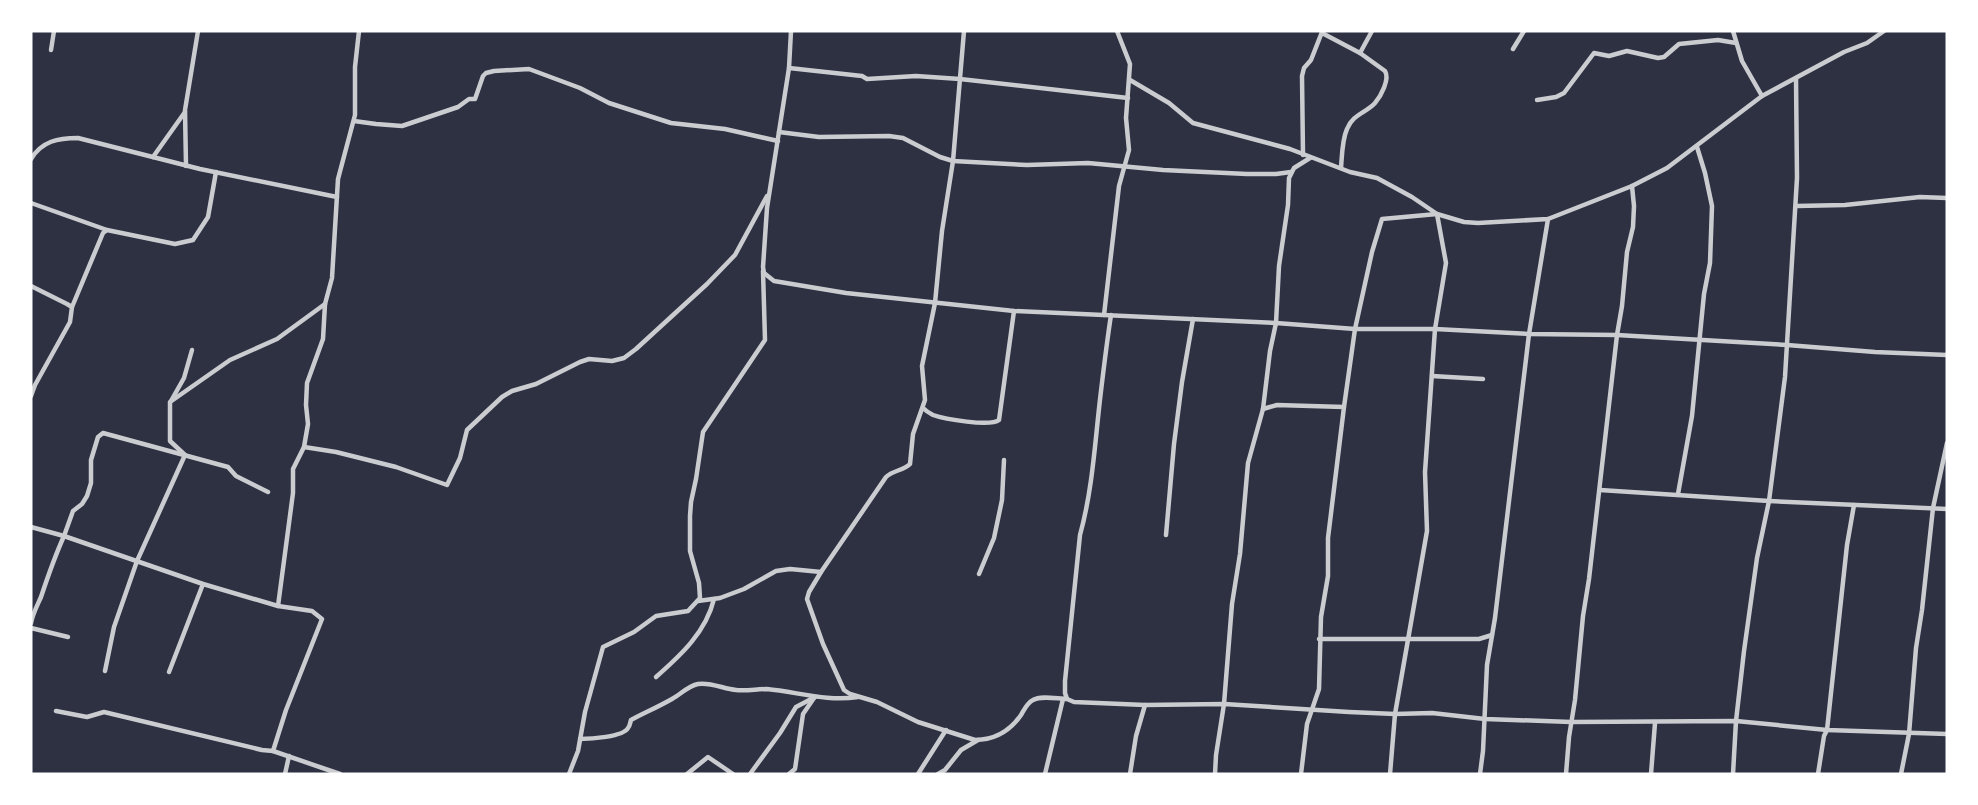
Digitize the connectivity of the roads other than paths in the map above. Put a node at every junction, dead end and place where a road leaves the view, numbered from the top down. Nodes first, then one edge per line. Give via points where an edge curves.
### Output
1 (54, 31) edge
2 (198, 31) edge
3 (358, 31) edge
4 (791, 31) edge
5 (964, 31) edge
6 (1117, 31) edge
7 (1372, 31) edge
8 (1524, 31) edge
9 (1733, 31) edge
10 (1884, 31) edge
11 (1322, 32) edge
12 (1736, 43) junction
13 (1513, 49) dead end
14 (51, 50) dead end
15 (1360, 53) junction
16 (789, 68) junction
17 (1796, 78) junction
18 (960, 79) junction
19 (1130, 80) junction
20 (1762, 96) junction
21 (1128, 98) junction
22 (1537, 100) dead end
23 (185, 110) junction
24 (354, 120) junction
25 (780, 132) junction
26 (778, 141) junction
27 (1697, 147) junction
28 (1303, 155) junction
29 (153, 157) junction
30 (1310, 158) junction
31 (31, 159) edge
32 (953, 161) junction
33 (186, 166) junction
34 (1125, 167) junction
35 (1341, 168) junction
36 (216, 172) junction
37 (1291, 172) junction
38 (1632, 186) junction
39 (769, 193) junction
40 (337, 197) junction
41 (1947, 198) edge
42 (31, 203) edge
43 (1796, 206) junction
44 (1437, 214) junction
45 (1548, 219) junction
46 (107, 230) junction
47 (763, 267) junction
48 (31, 286) edge
49 (936, 302) junction
50 (324, 304) junction
51 (72, 307) junction
52 (1014, 312) junction
53 (1104, 315) junction
54 (1111, 315) junction
55 (1193, 319) junction
56 (1276, 323) junction
57 (1355, 329) junction
58 (1435, 329) junction
59 (1529, 334) junction
60 (1617, 335) junction
61 (1699, 341) junction
62 (1787, 345) junction
63 (192, 350) dead end
64 (1947, 355) edge
65 (1432, 376) junction
66 (1483, 379) dead end
67 (31, 396) edge
68 (170, 402) junction
69 (1344, 407) junction
70 (923, 408) junction
71 (1262, 409) junction
72 (1947, 443) edge
73 (304, 447) junction
74 (185, 455) junction
75 (1004, 460) dead end
76 (1600, 490) junction
77 (268, 492) dead end
78 (1678, 494) junction
79 (1769, 501) junction
80 (1854, 505) junction
81 (1933, 508) junction
82 (1947, 509) edge
83 (31, 527) edge
84 (1166, 534) dead end
85 (64, 536) junction
86 (137, 561) junction
87 (821, 572) junction
88 (980, 574) dead end
89 (203, 584) junction
90 (714, 599) junction
91 (698, 601) junction
92 (278, 606) junction
93 (31, 623) edge
94 (31, 628) edge
95 (1492, 635) junction
96 (68, 637) dead end
97 (1408, 638) junction
98 (1319, 639) junction
99 (104, 671) dead end
100 (169, 672) dead end
101 (656, 677) dead end
102 (815, 697) junction
103 (860, 697) junction
104 (1065, 699) junction
105 (1224, 704) junction
106 (1145, 705) junction
107 (1312, 709) junction
108 (56, 711) dead end
109 (1395, 714) junction
110 (1485, 719) junction
111 (1736, 721) junction
112 (1572, 722) junction
113 (1655, 723) junction
114 (946, 730) junction
115 (1827, 730) junction
116 (1909, 734) junction
117 (1947, 734) edge
118 (580, 739) junction
119 (979, 740) junction
120 (273, 750) junction
121 (289, 756) junction
122 (285, 774) edge
123 (340, 774) edge
124 (569, 774) edge
125 (687, 774) edge
126 (733, 774) edge
127 (750, 774) edge
128 (789, 774) edge
129 (918, 774) edge
130 (938, 774) edge
131 (1045, 774) edge
132 (1130, 774) edge
133 (1215, 774) edge
134 (1301, 774) edge
135 (1390, 774) edge
136 (1480, 774) edge
137 (1566, 774) edge
138 (1651, 774) edge
139 (1732, 774) edge
140 (1818, 774) edge
141 (1900, 774) edge

1 - 14 street
2 - 23 street
3 - 24 street
4 - 16 street
5 - 18 street
6 - 19 street via 1128,58
7 - 15 street
8 - 13 street
9 - 12 street
10 - 17 street
11 - 15 street
11 - 28 street via 1302,76
12 - 20 street via 1742,61
12 - 22 street via 1718,40 1679,44 1658,58 1627,51 1608,56 1594,53 1564,93
15 - 35 street via 1385,71 1387,79 1376,101 1358,114 1347,128
16 - 18 street via 862,76 867,80 916,76
16 - 25 street
17 - 20 street
17 - 43 street
18 - 21 street
18 - 32 street
19 - 21 street
19 - 28 street via 1193,123
20 - 27 street
21 - 34 street via 1129,150
23 - 29 street
23 - 33 street
24 - 26 street via 392,126 411,124 475,99 486,73 522,68 580,88 609,104 671,123 725,129
24 - 40 street via 338,179
25 - 26 street
25 - 32 street via 818,137 903,138
26 - 39 street
27 - 38 street
27 - 61 street via 1712,206 1710,264
28 - 30 street
29 - 31 street via 78,138 60,138 44,144
29 - 33 street
30 - 35 street
30 - 37 street
32 - 34 street via 1027,165 1088,163
32 - 49 street
33 - 36 street
34 - 37 street via 1238,174
34 - 53 street
35 - 44 street via 1377,178
36 - 40 street
36 - 46 street via 208,217 193,240 175,244
37 - 56 street via 1279,266
38 - 45 street
38 - 60 street via 1633,227
39 - 47 street
39 - 73 street via 734,255 636,349 624,358 612,361 589,359 580,362 536,384 508,393 472,423 447,485 396,467
40 - 50 street via 333,271
41 - 43 street via 1920,197 1845,206
42 - 46 street
43 - 62 street
44 - 45 street via 1478,223
44 - 57 street via 1382,219
44 - 58 street via 1446,263
45 - 59 street
46 - 51 street
47 - 49 street via 764,273 774,281 846,293
47 - 91 street via 765,340 704,432 690,502 690,551 699,583
48 - 51 street
49 - 52 street
49 - 70 street via 922,366
50 - 68 street via 277,339 230,360
50 - 73 street via 323,339 307,382 308,424
51 - 67 street via 70,322
52 - 53 street
52 - 70 street via 999,420 992,423 950,418 932,414
53 - 54 street
54 - 55 street
54 - 104 street via 1096,450 1080,535
55 - 56 street
55 - 84 street via 1174,444
56 - 57 street
56 - 71 street
57 - 58 street
57 - 69 street
58 - 59 street
58 - 65 street
59 - 60 street
59 - 95 street
60 - 61 street
60 - 76 street
61 - 62 street
61 - 78 street via 1692,416
62 - 64 street
62 - 79 street
63 - 68 street via 184,378
65 - 66 street
65 - 97 street via 1425,472 1427,531
68 - 74 street via 170,441
69 - 71 street via 1278,405
69 - 98 street
70 - 87 street via 913,434 909,465 886,477
71 - 105 street via 1248,463
72 - 81 street
73 - 92 street via 293,469 293,494
74 - 77 street via 228,467 236,476
74 - 85 street via 100,434 91,460 91,483 87,496 73,511
74 - 86 street
75 - 88 street via 1002,500 994,538
76 - 78 street
76 - 112 street
78 - 79 street
79 - 80 street
79 - 111 street via 1757,558
80 - 81 street
80 - 115 street
81 - 82 street
81 - 116 street
83 - 85 street
85 - 86 street
85 - 93 street via 32,613
86 - 89 street
86 - 99 street via 114,627
87 - 90 street via 776,571 752,586
87 - 103 street via 808,596 809,605 842,687
89 - 92 street
89 - 100 street
90 - 91 street
90 - 101 street via 711,613 697,637
91 - 118 street via 688,611 656,616 603,648
92 - 120 street via 312,611 322,619
94 - 96 street
95 - 97 street via 1468,639
95 - 110 street
97 - 98 street
97 - 109 street
98 - 107 street via 1319,689
102 - 103 street via 843,700
102 - 118 street via 765,689 737,690 696,684 631,720 625,731 602,738
102 - 127 street via 796,707
102 - 128 street via 803,714 795,769
103 - 114 street via 918,722
104 - 106 street
104 - 119 street via 1033,700 1006,732
104 - 131 street
105 - 106 street
105 - 107 street
105 - 133 street
106 - 132 street
107 - 109 street
107 - 134 street
108 - 120 street via 87,717 104,712
109 - 110 street via 1432,713
109 - 135 street
110 - 112 street
110 - 136 street
111 - 113 street
111 - 115 street
111 - 139 street
112 - 113 street
112 - 137 street
113 - 138 street
114 - 119 street
114 - 129 street
115 - 116 street
115 - 140 street
116 - 117 street
116 - 141 street
118 - 124 street
119 - 130 street via 961,750
120 - 121 street
121 - 122 street
121 - 123 street
125 - 126 street via 708,757

